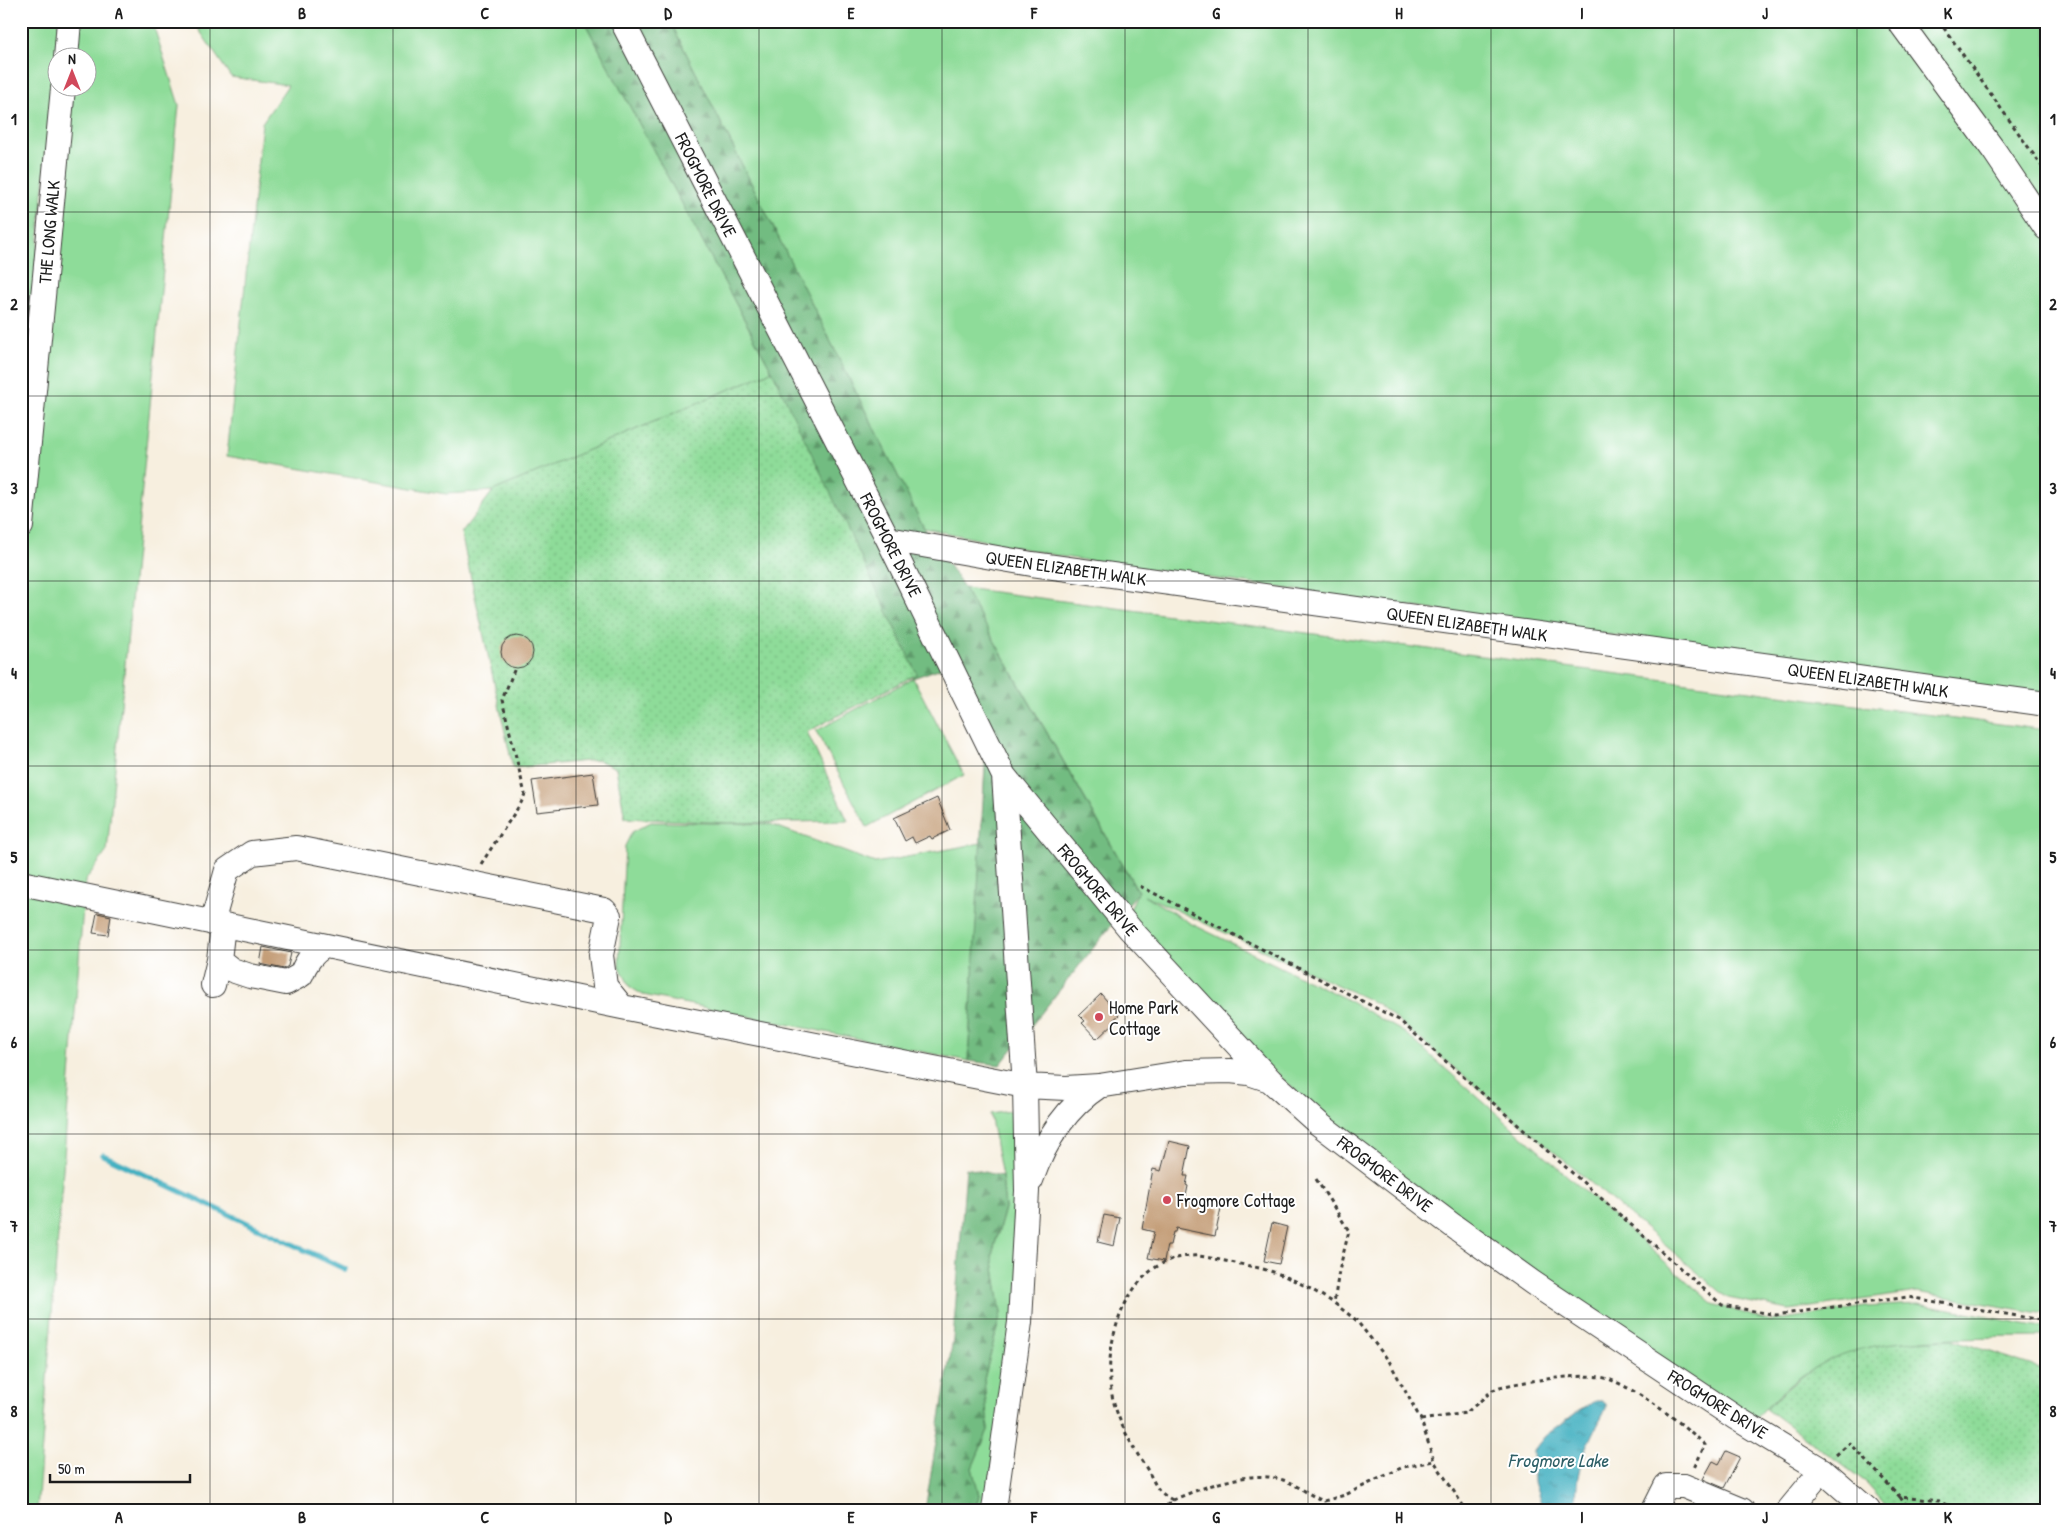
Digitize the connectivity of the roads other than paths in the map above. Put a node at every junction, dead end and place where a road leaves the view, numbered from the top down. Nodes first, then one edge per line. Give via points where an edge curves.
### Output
1 (69, 21) edge
2 (622, 21) edge
3 (1899, 21) edge
4 (67, 48) edge
5 (62, 98) edge
6 (2046, 228) edge
7 (21, 526) edge
8 (888, 539) junction
9 (2046, 704) edge
10 (1004, 776) junction
11 (21, 883) edge
12 (218, 924) junction
13 (324, 946) junction
14 (219, 960) junction
15 (212, 985) dead end
16 (622, 1007) junction
17 (1271, 1081) junction
18 (1025, 1086) junction
19 (1099, 1086) junction
20 (1027, 1191) junction
21 (1822, 1470) junction
22 (994, 1510) edge
23 (1654, 1510) edge
24 (1742, 1510) edge
25 (1789, 1510) edge
26 (1868, 1510) edge

1 - 4 lane
2 - 8 lane, FROGMORE DRIVE
3 - 6 lane
5 - 7 lane, THE LONG WALK
8 - 9 lane, QUEEN ELIZABETH WALK via 1032,564
8 - 10 lane, FROGMORE DRIVE
10 - 17 lane, FROGMORE DRIVE via 1130,930
10 - 18 lane
11 - 12 lane
12 - 13 lane
12 - 14 lane
12 - 16 lane via 227,870 252,852 296,848 604,910 609,916 601,955 605,986
13 - 14 lane via 306,963 301,975 286,983 232,970
13 - 16 lane
14 - 15 lane
16 - 18 lane
17 - 19 lane via 1249,1073 1186,1072
17 - 21 lane, FROGMORE DRIVE via 1320,1124 1533,1283 1736,1418
18 - 19 lane
18 - 20 lane
19 - 20 lane via 1080,1099 1059,1125 1039,1156
20 - 22 lane via 1020,1322
21 - 25 lane
21 - 26 lane, FROGMORE DRIVE
23 - 24 lane via 1666,1486 1684,1486

